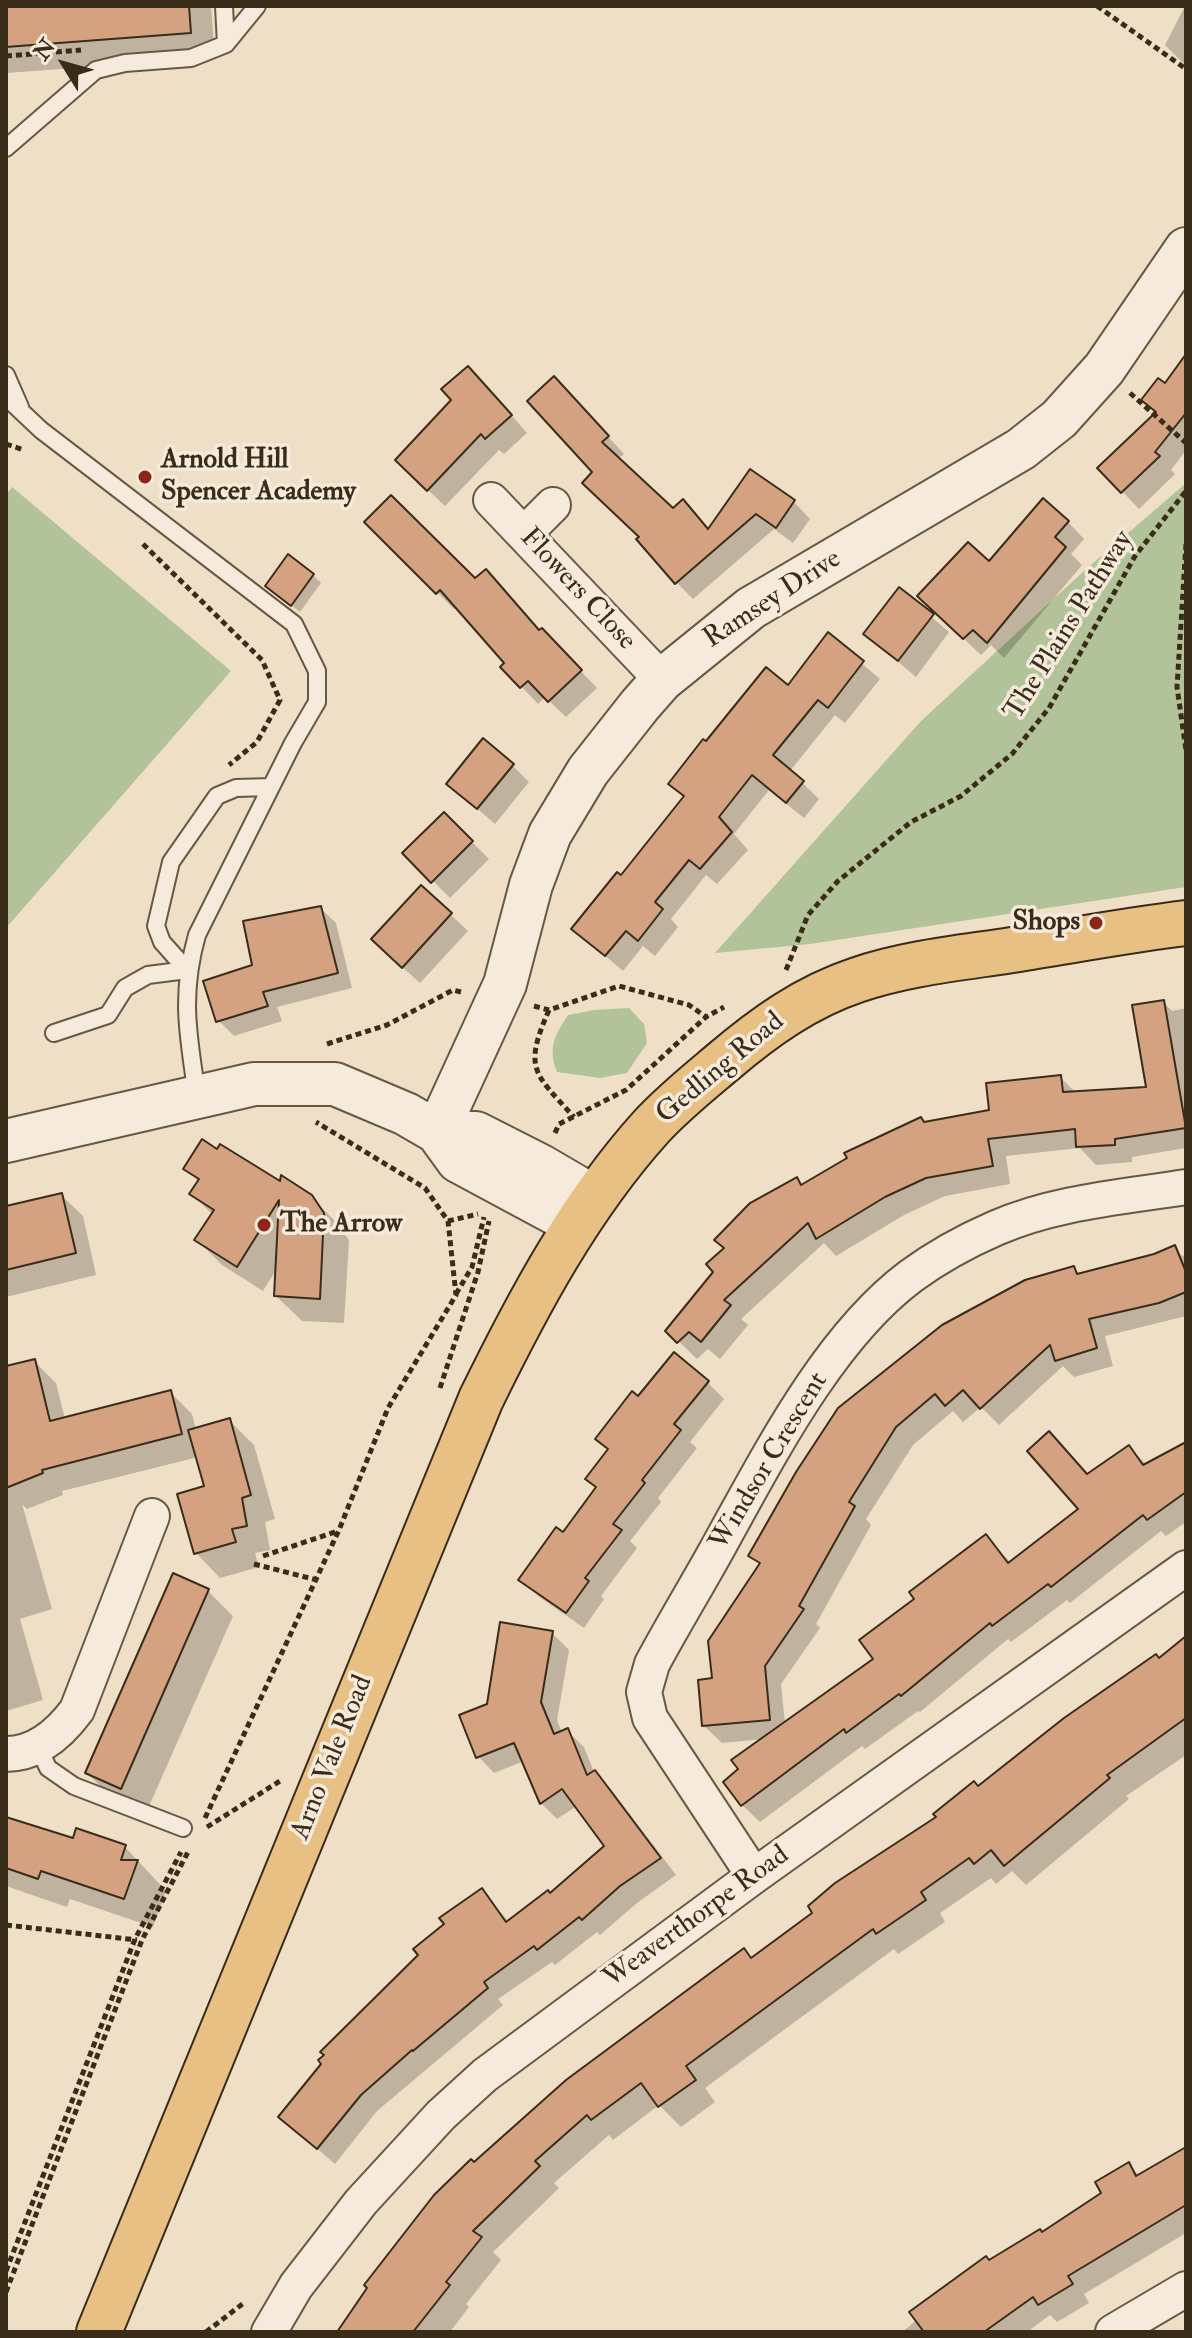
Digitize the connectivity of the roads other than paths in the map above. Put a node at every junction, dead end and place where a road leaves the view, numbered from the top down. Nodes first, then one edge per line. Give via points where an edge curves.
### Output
1 (224, 6) edge
2 (257, 6) edge
3 (226, 44) junction
4 (6, 148) edge
5 (1186, 249) edge
6 (6, 375) edge
7 (6, 397) edge
8 (22, 412) junction
9 (491, 500) dead end
10 (553, 505) dead end
11 (524, 534) junction
12 (662, 680) junction
13 (271, 787) junction
14 (1186, 923) edge
15 (187, 970) junction
16 (54, 1033) dead end
17 (197, 1097) junction
18 (437, 1132) junction
19 (6, 1141) edge
20 (1186, 1187) edge
21 (586, 1211) junction
22 (152, 1516) dead end
23 (1186, 1568) edge
24 (22, 1750) edge
25 (191, 1836) road end
26 (754, 1876) junction
27 (1186, 2289) edge
28 (99, 2332) edge
29 (269, 2332) edge
30 (1113, 2332) edge

1 - 3 lane
2 - 3 lane
3 - 4 lane via 191,58 96,70
5 - 12 street, Ramsey Drive via 1104,369 1059,419 1021,449 751,608
6 - 8 lane
7 - 8 lane
8 - 13 lane via 294,624 317,671 317,702
9 - 11 street, Flowers Close
10 - 11 street
11 - 12 street, Flowers Close
12 - 18 street, Ramsey Drive via 588,771 550,834 505,984
13 - 15 lane via 197,935
13 - 15 lane via 236,788 217,796 171,862 156,926 162,942
14 - 21 main road, Gedling Road via 906,967 815,997 743,1043 692,1087 652,1126
15 - 16 lane via 148,975 125,988 108,1015
15 - 17 lane via 186,1015
17 - 18 street via 254,1084 335,1084
17 - 19 street
18 - 21 street via 476,1133 541,1166
18 - 21 street via 489,1196
20 - 26 street, Windsor Crescent via 1022,1218 930,1263 868,1316 775,1445 656,1656 644,1692 650,1718
21 - 28 main road, Arno Vale Road via 522,1317 481,1399
22 - 24 street via 77,1710 61,1729
23 - 26 street, Weaverthorpe Road
24 - 25 lane via 74,1786
26 - 29 street, Weaverthorpe Road via 462,2095 361,2202 296,2286
27 - 30 street

